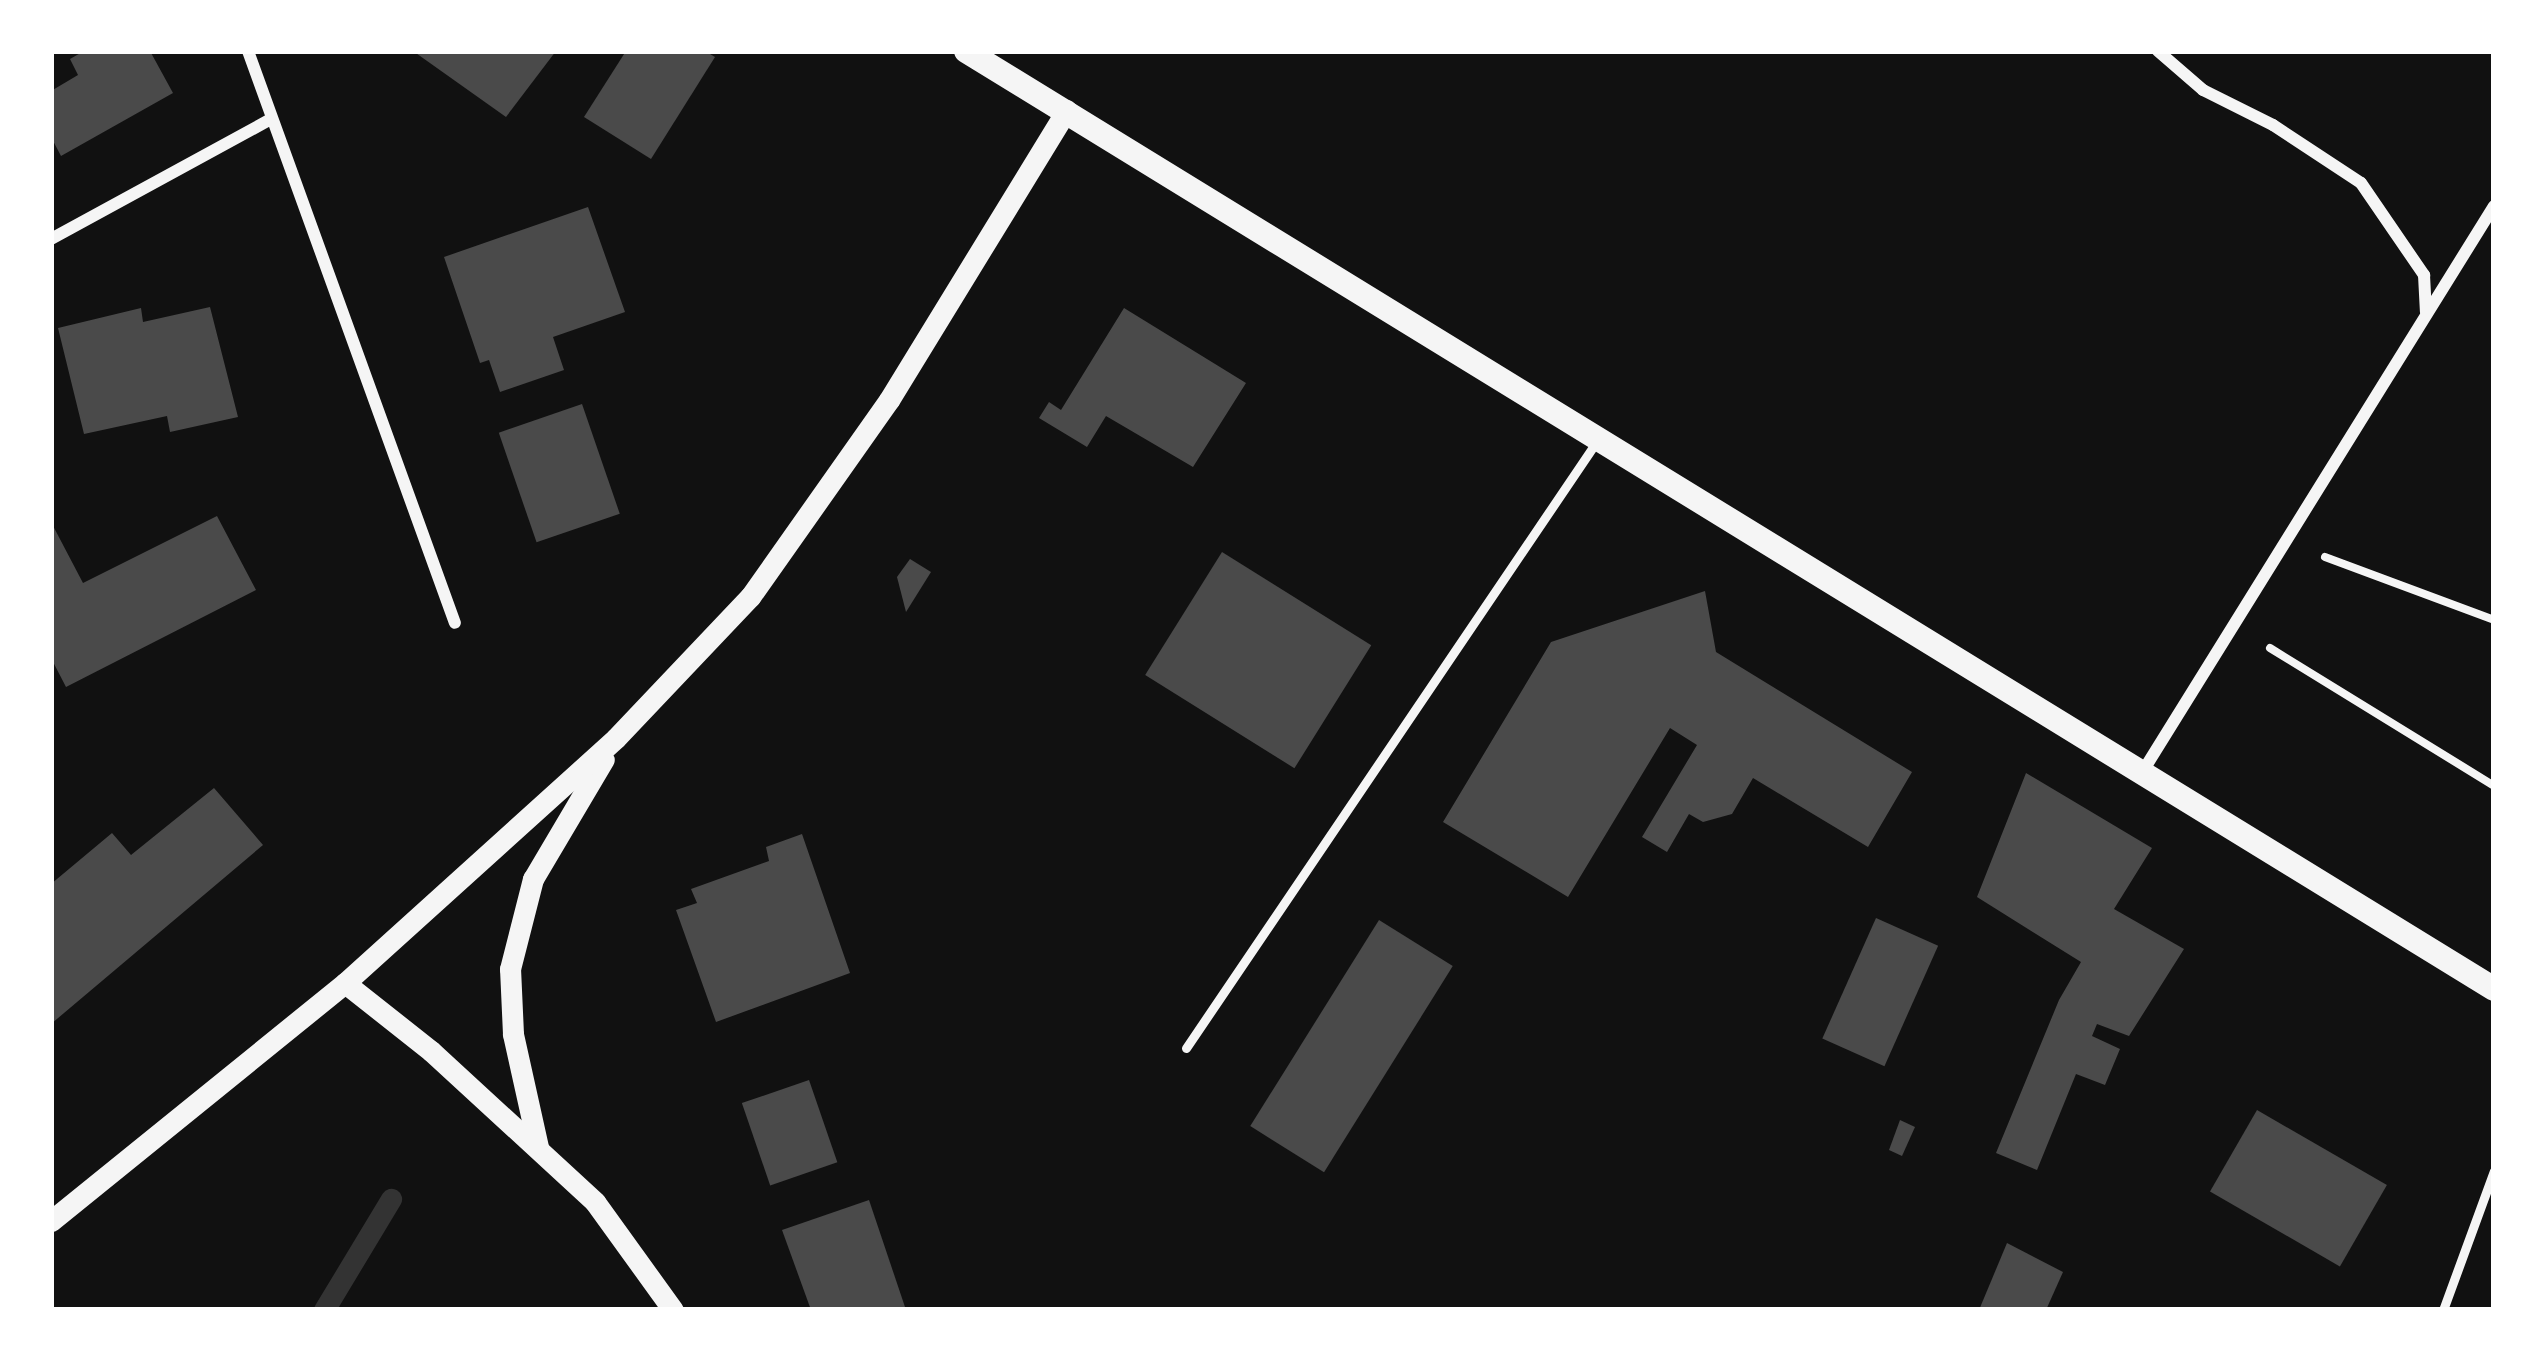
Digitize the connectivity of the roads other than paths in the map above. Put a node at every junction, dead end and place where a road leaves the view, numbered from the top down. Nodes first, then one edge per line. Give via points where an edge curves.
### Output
1 (248, 51) edge
2 (966, 51) edge
3 (2158, 51) edge
4 (1067, 110) junction
5 (272, 119) junction
6 (2494, 206) edge
7 (51, 239) edge
8 (2426, 312) junction
9 (1600, 437) junction
10 (455, 623) dead end
11 (616, 738) junction
12 (2143, 771) junction
13 (345, 983) junction
14 (2494, 989) edge
15 (1186, 1048) dead end
16 (538, 1148) junction
17 (2494, 1171) edge
18 (51, 1221) edge
19 (673, 1310) edge
20 (2443, 1310) edge

1 - 5 street
2 - 4 main road
3 - 8 street via 2203,90 2361,184 2424,275
4 - 9 main road
4 - 11 street via 889,400 750,597
5 - 7 street
5 - 10 street
6 - 8 street
8 - 12 street
9 - 12 main road
9 - 15 lane
11 - 13 street
11 - 16 street via 533,879 510,969 512,1034
12 - 14 main road
13 - 16 street
13 - 18 street
16 - 19 street via 595,1202
17 - 20 lane

